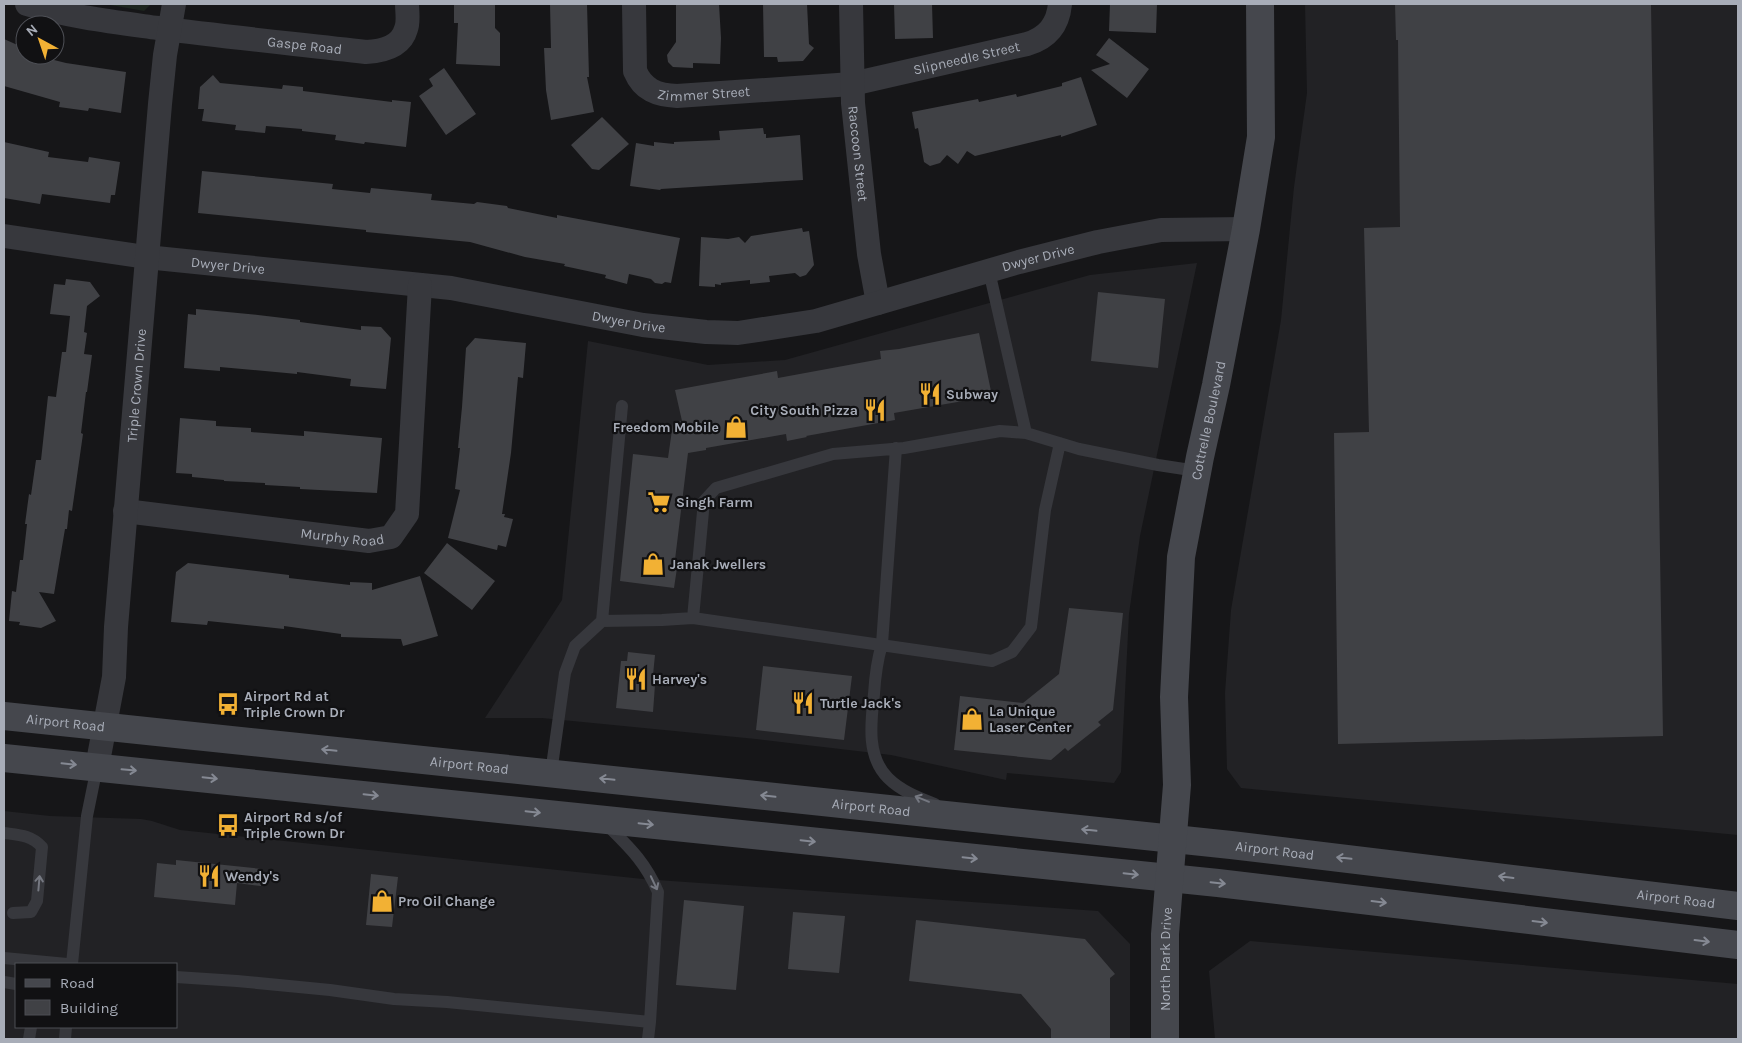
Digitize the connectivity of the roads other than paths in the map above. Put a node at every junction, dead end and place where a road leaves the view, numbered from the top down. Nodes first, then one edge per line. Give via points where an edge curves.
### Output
1 (27, 4) edge
2 (174, 4) edge
3 (407, 4) edge
4 (634, 4) edge
5 (851, 4) edge
6 (1060, 4) edge
7 (1260, 4) edge
8 (169, 30) junction
9 (852, 84) junction
10 (1246, 229) junction
11 (4, 236) edge
12 (146, 257) junction
13 (989, 271) junction
14 (420, 285) junction
15 (878, 303) junction
16 (622, 406) dead end
17 (1026, 433) junction
18 (1060, 443) junction
19 (896, 448) junction
20 (1197, 470) junction
21 (125, 511) junction
22 (693, 618) junction
23 (602, 621) junction
24 (882, 644) junction
25 (4, 716) edge
26 (104, 727) junction
27 (4, 758) edge
28 (97, 767) junction
29 (551, 773) junction
30 (967, 817) junction
31 (601, 819) junction
32 (4, 834) edge
33 (1172, 839) junction
34 (1169, 878) junction
35 (1738, 906) edge
36 (12, 912) dead end
37 (1738, 945) edge
38 (4, 958) edge
39 (57, 963) edge
40 (72, 963) edge
41 (178, 977) edge
42 (650, 1022) junction
43 (648, 1039) edge
44 (1165, 1039) edge

1 - 8 street, Gaspe Road via 91,19
2 - 8 street, Triple Crown Drive
3 - 8 street, Gaspe Road via 407,28 400,41 378,52
4 - 9 street, Zimmer Street via 634,71 645,87 659,94 677,96
5 - 9 street, Raccoon Street
6 - 9 street, Slipneedle Street via 1058,20 1036,41
7 - 10 main road, Cottrelle Boulevard via 1261,137
8 - 12 street, Triple Crown Drive
9 - 15 street, Raccoon Street via 869,254
10 - 13 street, Dwyer Drive via 1162,230 1098,242
10 - 20 main road, Cottrelle Boulevard
11 - 12 street, Dwyer Drive
12 - 14 street, Dwyer Drive
12 - 21 street, Triple Crown Drive
13 - 15 street, Dwyer Drive
13 - 17 lane
14 - 15 street, Dwyer Drive via 451,288 643,325 706,332 738,333 816,321
14 - 21 street, Murphy Road via 407,514 391,537 369,541
16 - 23 lane
17 - 18 lane
17 - 19 lane via 1000,431
18 - 20 lane via 1158,466
18 - 24 lane via 1045,510 1032,627 1012,652 992,661
19 - 22 lane via 833,454 716,488 704,501
19 - 24 lane
20 - 33 main road, Cottrelle Boulevard via 1181,557 1174,698 1177,785
21 - 26 street, Triple Crown Drive via 114,677
22 - 23 lane
22 - 24 lane
23 - 29 lane via 575,646 565,673
30 -> 24 lane via 910,794 888,779 880,768 873,750 871,730 877,660
25 - 26 main road, Airport Road
26 - 28 street, Triple Crown Drive
29 -> 26 main road, Airport Road
27 -> 28 main road
28 -> 31 main road
28 - 40 lane via 87,816
30 -> 29 main road, Airport Road
33 -> 30 main road, Airport Road
31 -> 34 main road
31 -> 42 lane via 641,860 658,892
36 -> 32 lane via 31,912 37,901 42,847 26,835
33 - 34 main road, Cottrelle Boulevard
35 -> 33 main road, Airport Road
34 -> 37 main road
34 - 44 main road, North Park Drive via 1165,934
38 - 39 lane
41 - 42 lane
42 - 43 lane

